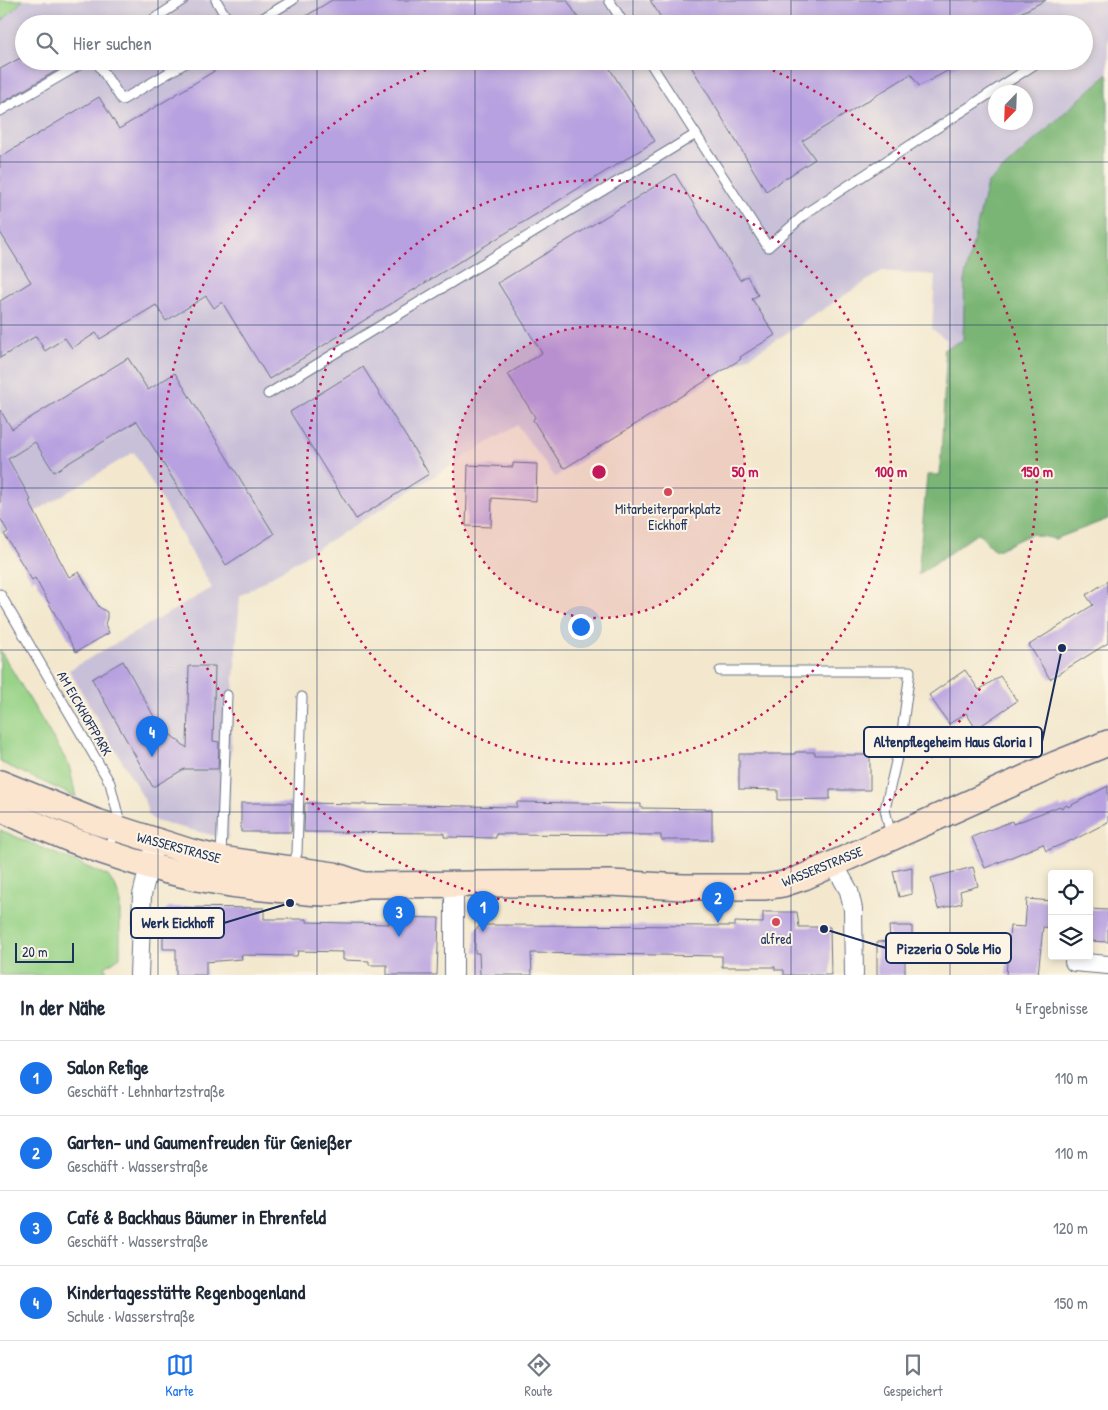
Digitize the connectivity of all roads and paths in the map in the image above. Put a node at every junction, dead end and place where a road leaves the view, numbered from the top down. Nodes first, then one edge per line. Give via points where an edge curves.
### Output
1 (183, 0) edge
2 (216, 0) edge
3 (293, 0) edge
4 (609, 0) edge
5 (160, 15) edge
6 (225, 15) edge
7 (268, 15) edge
8 (618, 15) edge
9 (71, 70) edge
10 (102, 70) edge
11 (174, 70) edge
12 (654, 70) edge
13 (1026, 70) edge
14 (0, 111) edge
15 (696, 134) junction
16 (268, 394) dead end
17 (0, 594) edge
18 (720, 671) dead end
19 (227, 695) dead end
20 (302, 698) dead end
21 (1108, 743) edge
22 (0, 783) edge
23 (0, 808) edge
24 (117, 829) junction
25 (891, 837) junction
26 (156, 842) junction
27 (107, 852) junction
28 (220, 859) junction
29 (834, 864) junction
30 (148, 866) junction
31 (292, 870) junction
32 (365, 885) junction
33 (454, 885) junction
34 (250, 888) junction
35 (1074, 962) dead end
36 (1108, 965) edge
37 (139, 975) edge
38 (454, 975) edge
39 (854, 975) edge

1 - 5 lane
2 - 6 lane
3 - 7 lane
4 - 8 lane
9 - 14 lane
10 - 11 lane via 122,100
12 - 15 lane
13 - 15 lane via 808,211 768,247
15 - 16 lane
17 - 24 lane, AM EICKHOFFPARK via 110,783 119,819
18 - 25 lane via 910,671 901,740 885,809
19 - 28 lane
20 - 31 lane via 297,853
21 - 25 main road, WASSERSTRASSE
22 - 24 main road, WASSERSTRASSE
23 - 27 main road, WASSERSTRASSE
24 - 26 main road, WASSERSTRASSE
24 - 27 lane, AM EICKHOFFPARK
25 - 29 main road, WASSERSTRASSE
26 - 28 main road, WASSERSTRASSE
26 - 30 street
27 - 30 main road, WASSERSTRASSE
28 - 31 main road, WASSERSTRASSE
29 - 33 main road, WASSERSTRASSE via 804,877 765,887 611,883
29 - 39 street via 849,891 853,909
30 - 34 main road, WASSERSTRASSE
30 - 37 street via 142,895
31 - 32 main road, WASSERSTRASSE via 334,875
31 - 34 lane via 286,879 277,883
32 - 33 main road, WASSERSTRASSE
32 - 34 main road, WASSERSTRASSE via 334,893
33 - 38 street
35 - 36 street

